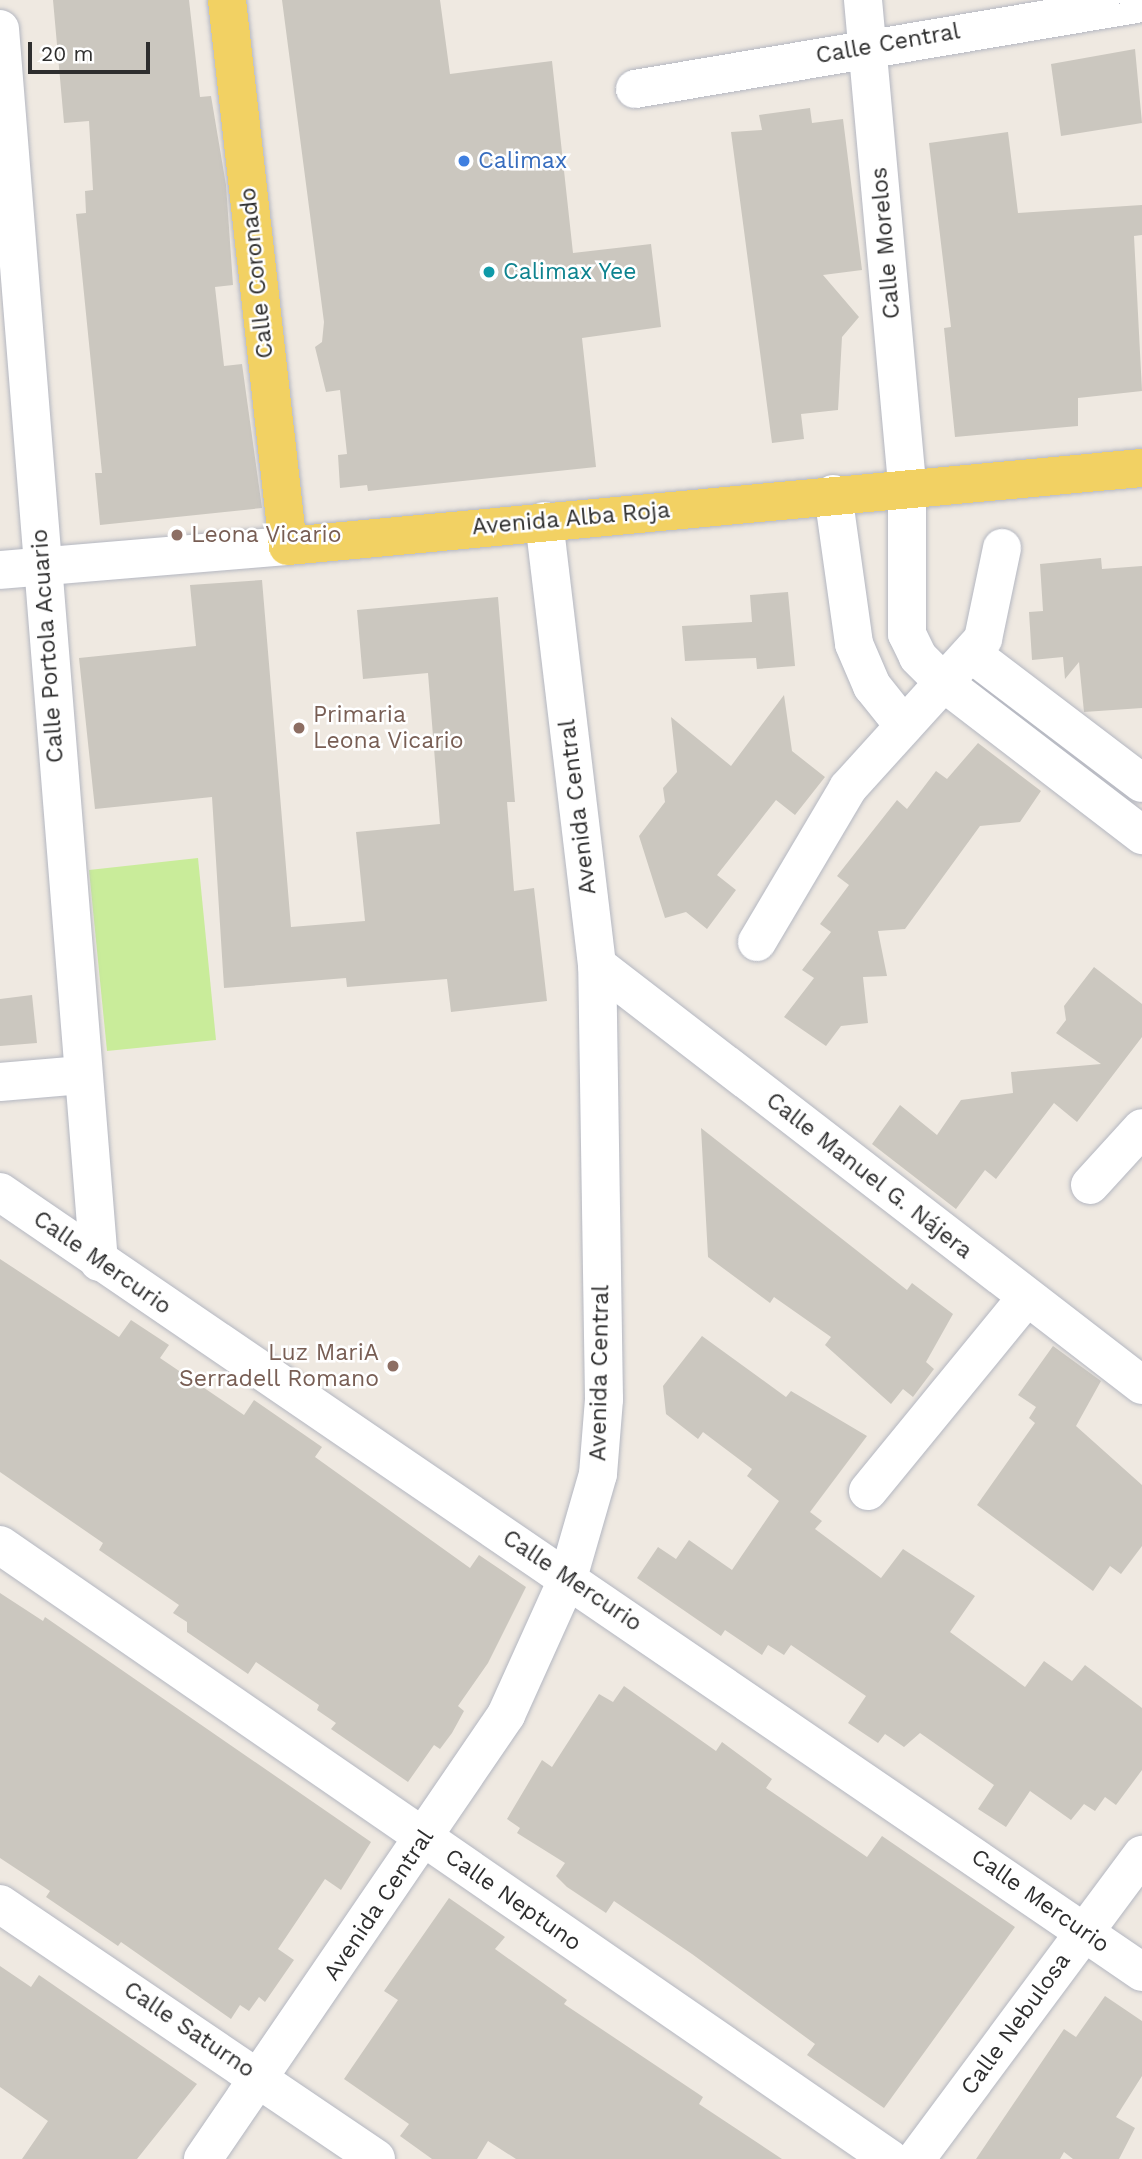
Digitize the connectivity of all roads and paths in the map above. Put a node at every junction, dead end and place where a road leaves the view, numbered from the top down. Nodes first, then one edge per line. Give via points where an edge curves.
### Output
1 (227, 0) edge
2 (863, 0) edge
3 (1142, 3) edge
4 (0, 29) edge
5 (869, 47) junction
6 (635, 89) dead end
7 (1142, 468) edge
8 (907, 486) junction
9 (833, 494) junction
10 (544, 521) junction
11 (288, 546) junction
12 (1002, 548) dead end
13 (42, 567) junction
14 (0, 570) edge
15 (972, 654) junction
16 (944, 683) junction
17 (904, 726) junction
18 (1142, 783) edge
19 (1142, 835) edge
20 (757, 942) dead end
21 (597, 965) junction
22 (82, 1075) junction
23 (0, 1082) edge
24 (1142, 1128) edge
25 (1090, 1185) dead end
26 (0, 1192) edge
27 (99, 1262) junction
28 (1026, 1298) junction
29 (1142, 1385) edge
30 (868, 1491) dead end
31 (0, 1545) edge
32 (568, 1578) junction
33 (425, 1839) junction
34 (1142, 1855) edge
35 (0, 1904) edge
36 (1084, 1931) junction
37 (1142, 1972) edge
38 (261, 2078) junction
39 (203, 2159) edge
40 (376, 2159) edge
41 (890, 2159) edge
42 (916, 2159) edge

1 - 11 main road, Calle Coronado
2 - 5 street, Calle Morelos
3 - 5 street, Calle Central
4 - 13 street, Calle Portola Acuario
5 - 6 street, Calle Central
5 - 8 street, Calle Morelos
7 - 8 main road, Avenida Alba Roja
8 - 9 main road, Avenida Alba Roja
8 - 16 street, Calle Morelos via 907,634 918,657
9 - 10 main road, Avenida Alba Roja
9 - 17 street via 854,644 872,686
10 - 11 main road, Avenida Alba Roja
10 - 21 street, Avenida Central
11 - 13 street, Avenida Alba Roja
12 - 15 street via 989,619
13 - 14 street, Avenida Alba Roja
13 - 22 street, Calle Portola Acuario
15 - 16 street
15 - 18 street
16 - 17 street
16 - 19 street, Calle Morelos
17 - 20 street via 848,788
21 - 28 street, Calle Manuel G. Nájera
21 - 32 street, Avenida Central via 604,1399 598,1474
22 - 23 street
22 - 27 street, Calle Portola Acuario
24 - 25 street
26 - 27 street, Calle Mercurio
27 - 32 street, Calle Mercurio
28 - 29 street, Calle Manuel G. Nájera
28 - 30 street
31 - 33 street, Calle Neptuno
32 - 33 street, Avenida Central via 506,1715
32 - 36 street, Calle Mercurio
33 - 38 street, Avenida Central
33 - 41 street, Calle Neptuno
34 - 36 street, Calle Nebulosa
35 - 38 street, Calle Saturno
36 - 37 street, Calle Mercurio
36 - 42 street, Calle Nebulosa
38 - 39 street, Avenida Central
38 - 40 street, Calle Saturno

